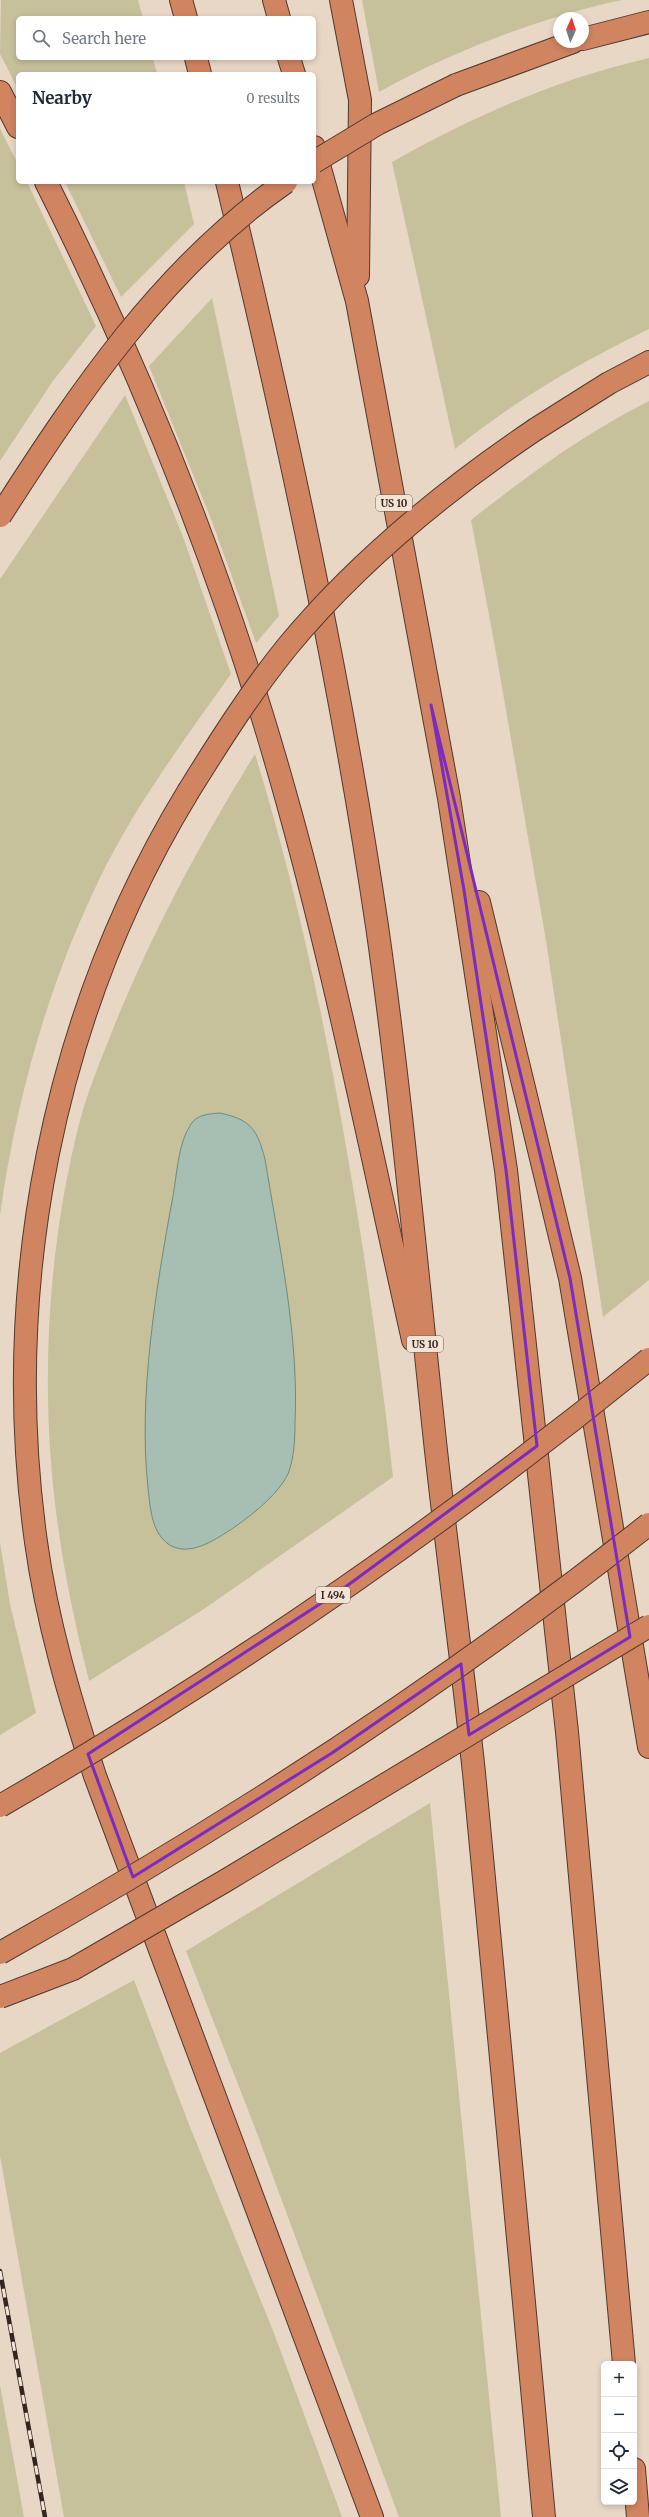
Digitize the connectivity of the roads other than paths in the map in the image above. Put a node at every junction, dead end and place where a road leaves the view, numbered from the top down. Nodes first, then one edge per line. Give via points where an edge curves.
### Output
1 (181, 0) edge
2 (274, 0) edge
3 (341, 0) edge
4 (185, 16) edge
5 (278, 16) edge
6 (649, 22) edge
7 (589, 37) edge
8 (557, 48) edge
9 (196, 60) edge
10 (290, 60) edge
11 (200, 72) edge
12 (293, 72) edge
13 (0, 92) edge
14 (16, 123) edge
15 (316, 153) edge
16 (316, 161) edge
17 (47, 184) edge
18 (227, 184) edge
19 (283, 184) edge
20 (357, 301) junction
21 (649, 362) edge
22 (0, 516) edge
23 (431, 705) junction
24 (649, 1359) edge
25 (435, 1437) junction
26 (649, 1524) edge
27 (649, 1626) edge
28 (649, 1748) edge
29 (0, 1806) edge
30 (0, 1953) edge
31 (0, 1997) edge
32 (624, 2361) edge
33 (637, 2505) edge
34 (372, 2517) edge
35 (544, 2517) edge
36 (638, 2517) edge

1 - 4 highway
2 - 5 highway
3 - 20 highway via 360,100
6 - 7 highway
8 - 16 highway, bridge via 456,85 377,124
9 - 11 highway
10 - 12 highway
13 - 14 highway
15 - 20 highway, US 10
17 - 25 highway via 163,437 222,595 262,714 325,949
18 - 25 highway, US 10 via 294,475 354,785 376,922 402,1120
19 - 22 highway, bridge via 246,213 206,250 132,328 67,414
20 - 23 highway, US 10
21 - 34 highway, bridge via 609,383 536,429 460,482 402,530 329,600 262,680 225,732 152,856 103,964 68,1068 50,1141 34,1238 26,1337 25,1410 32,1510 53,1633 95,1776
23 - 28 highway via 570,1278
23 - 32 highway, US 10 via 475,960 517,1257 566,1732
24 - 29 highway, I 494, bridge via 479,1490 340,1591 178,1699
25 - 35 highway, US 10 via 474,1771
26 - 30 highway, bridge via 484,1648 332,1753 158,1862
27 - 31 highway, bridge via 73,1969
33 - 36 highway

